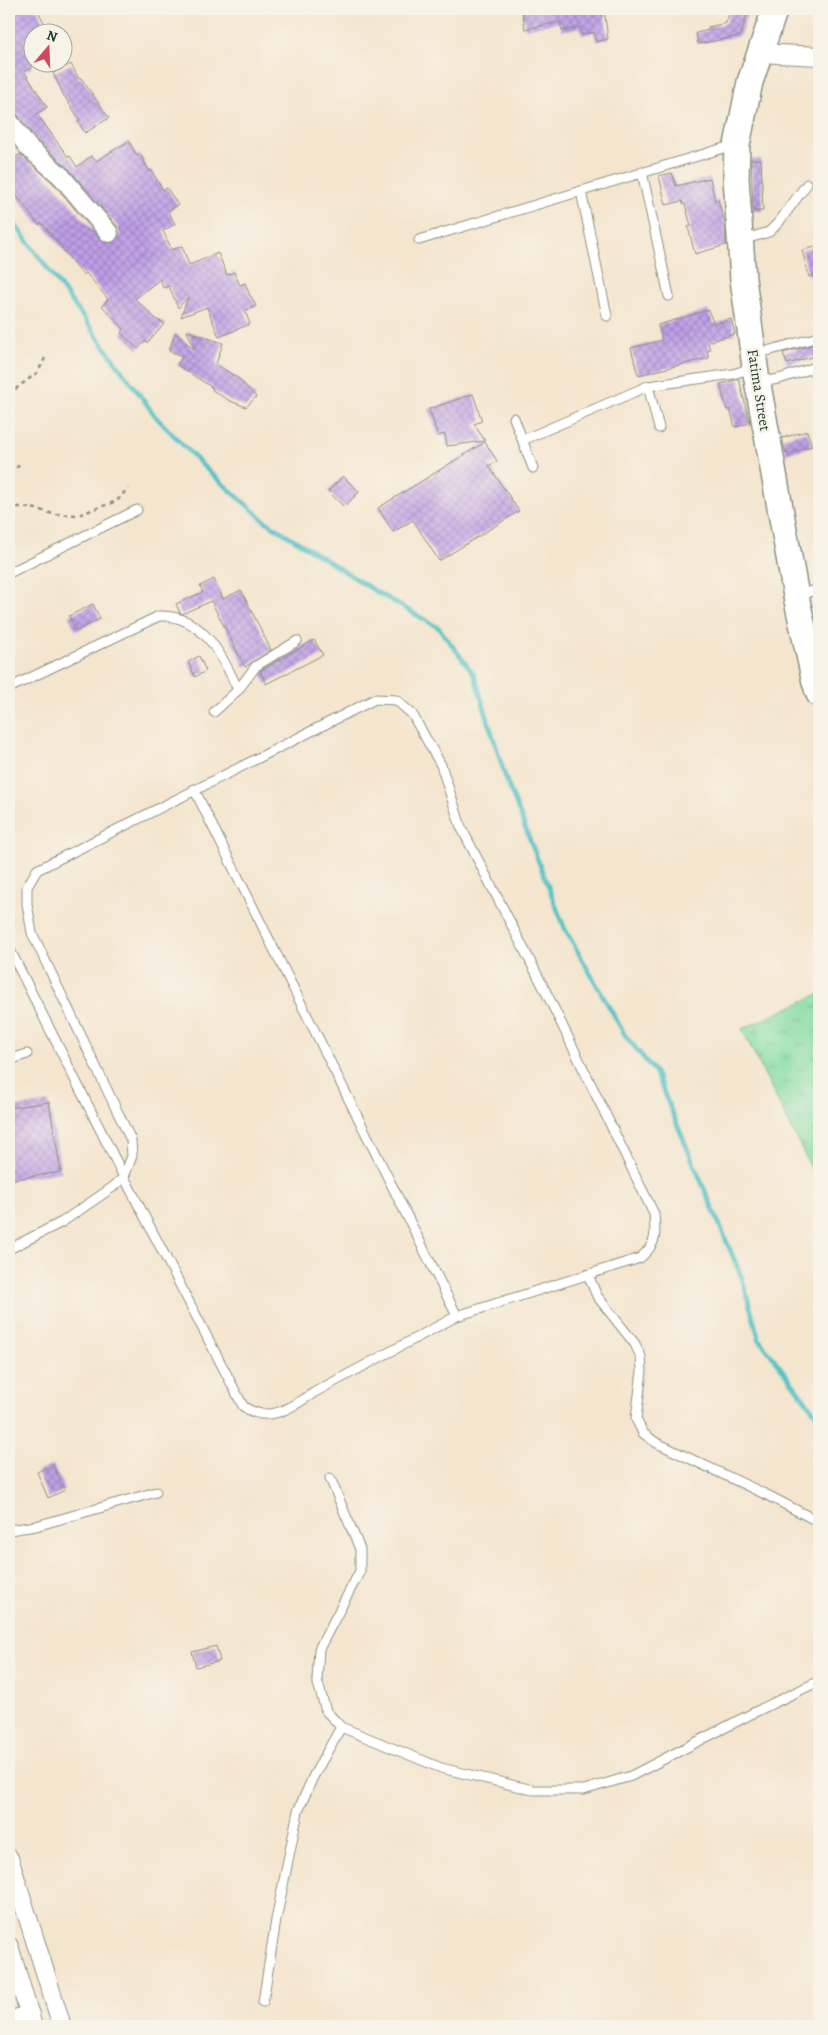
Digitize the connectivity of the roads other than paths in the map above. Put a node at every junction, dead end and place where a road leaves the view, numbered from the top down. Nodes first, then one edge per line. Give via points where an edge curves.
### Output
1 (775, 9) edge
2 (759, 53) junction
3 (819, 56) edge
4 (9, 121) edge
5 (737, 145) junction
6 (642, 172) junction
7 (807, 184) dead end
8 (581, 190) junction
9 (109, 233) dead end
10 (419, 240) dead end
11 (741, 240) junction
12 (670, 296) dead end
13 (607, 316) dead end
14 (819, 337) edge
15 (819, 366) edge
16 (755, 368) junction
17 (648, 386) junction
18 (514, 418) dead end
19 (659, 428) dead end
20 (523, 440) junction
21 (533, 468) dead end
22 (137, 510) dead end
23 (9, 574) edge
24 (808, 592) edge
25 (297, 641) dead end
26 (9, 688) edge
27 (238, 690) junction
28 (819, 694) edge
29 (214, 712) dead end
30 (194, 789) junction
31 (9, 948) edge
32 (27, 1054) dead end
33 (9, 1060) edge
34 (124, 1177) junction
35 (9, 1249) edge
36 (588, 1275) junction
37 (457, 1316) junction
38 (330, 1478) dead end
39 (156, 1492) dead end
40 (819, 1522) edge
41 (9, 1530) edge
42 (819, 1681) edge
43 (341, 1727) junction
44 (9, 1858) edge
45 (9, 1946) edge
46 (263, 2002) dead end
47 (31, 2020) edge
48 (9, 2021) edge
49 (62, 2026) edge

1 - 2 street, Fatima Street
2 - 3 street
2 - 5 street, Fatima Street
4 - 9 street via 28,147 61,176
5 - 6 lane
5 - 11 street, Fatima Street
6 - 8 lane
6 - 12 lane
7 - 11 lane via 769,232
8 - 10 lane
8 - 13 lane
11 - 16 street, Fatima Street
14 - 16 lane
15 - 16 lane via 778,379
16 - 17 lane
16 - 24 street, Fatima Street
17 - 19 lane
17 - 20 lane
18 - 20 lane
20 - 21 lane
22 - 23 lane
24 - 28 street, Fatima Street via 815,682
25 - 27 lane via 256,666
26 - 27 lane via 159,616 171,615 193,625 205,635 224,660
27 - 29 lane
30 - 34 lane via 38,870 27,888 32,933 130,1140 132,1156
30 - 36 lane via 375,699 396,700 412,714 441,765 461,827 654,1214 656,1234 651,1249 640,1258
30 - 37 lane
31 - 34 lane
32 - 33 lane
34 - 35 lane via 62,1222
34 - 37 lane via 243,1406 252,1413 274,1414 294,1406
36 - 37 lane
36 - 40 lane via 596,1296 635,1344 641,1357 636,1419 643,1433 655,1442
38 - 43 lane via 360,1549 360,1571 319,1649 317,1680 326,1711
39 - 41 lane via 36,1526
42 - 43 lane via 631,1776 584,1790 533,1790 441,1768
43 - 46 lane via 298,1811
44 - 49 street
45 - 47 street
47 - 48 street

